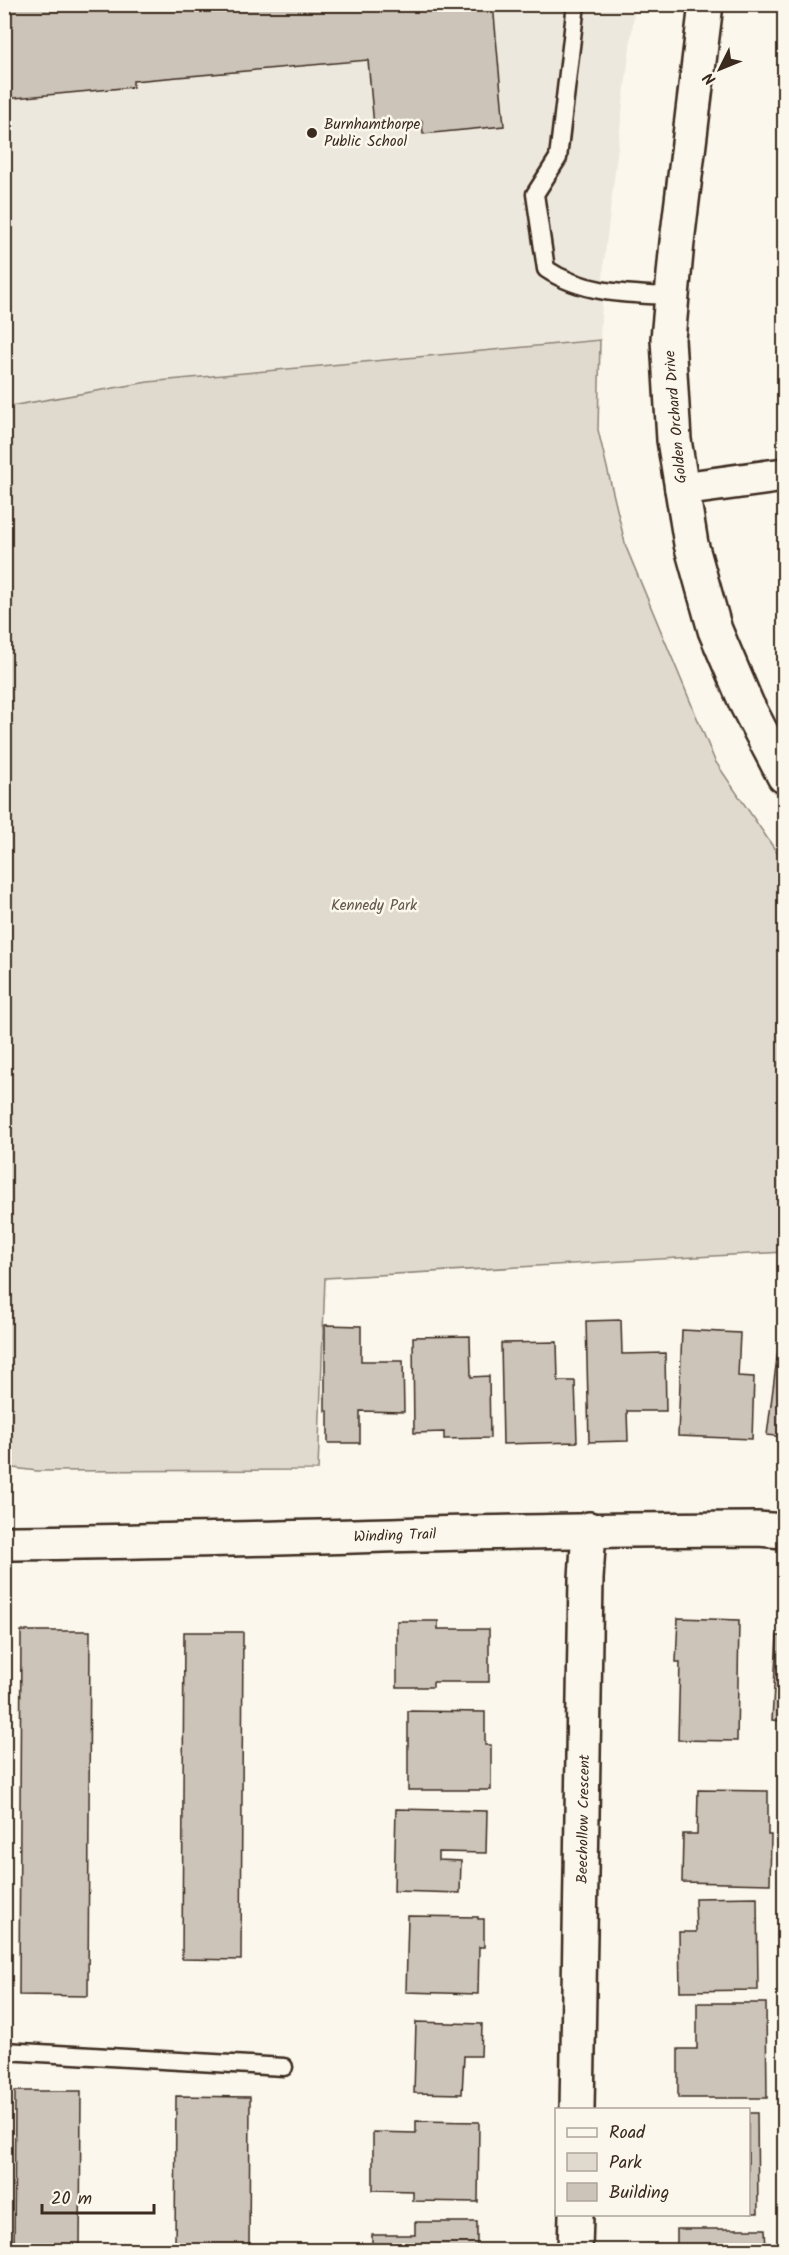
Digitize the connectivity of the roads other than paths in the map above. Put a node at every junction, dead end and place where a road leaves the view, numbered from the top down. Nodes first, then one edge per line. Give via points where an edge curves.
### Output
1 (576, 4) edge
2 (706, 4) edge
3 (673, 296) junction
4 (784, 476) edge
5 (682, 489) junction
6 (784, 776) edge
7 (589, 1529) junction
8 (784, 1531) edge
9 (4, 1543) edge
10 (4, 2051) edge
11 (284, 2067) dead end
12 (578, 2108) edge
13 (576, 2216) edge
14 (575, 2250) edge

1 - 3 lane via 558,158 535,194 546,269 562,280 586,288
2 - 3 street, Golden Orchard Drive
3 - 5 street, Golden Orchard Drive via 668,339
4 - 5 street
5 - 6 street, Golden Orchard Drive via 691,544 715,630 747,705
7 - 8 street, Winding Trail
7 - 9 street, Winding Trail
7 - 12 street, Beechollow Crescent
10 - 11 lane
13 - 14 street

